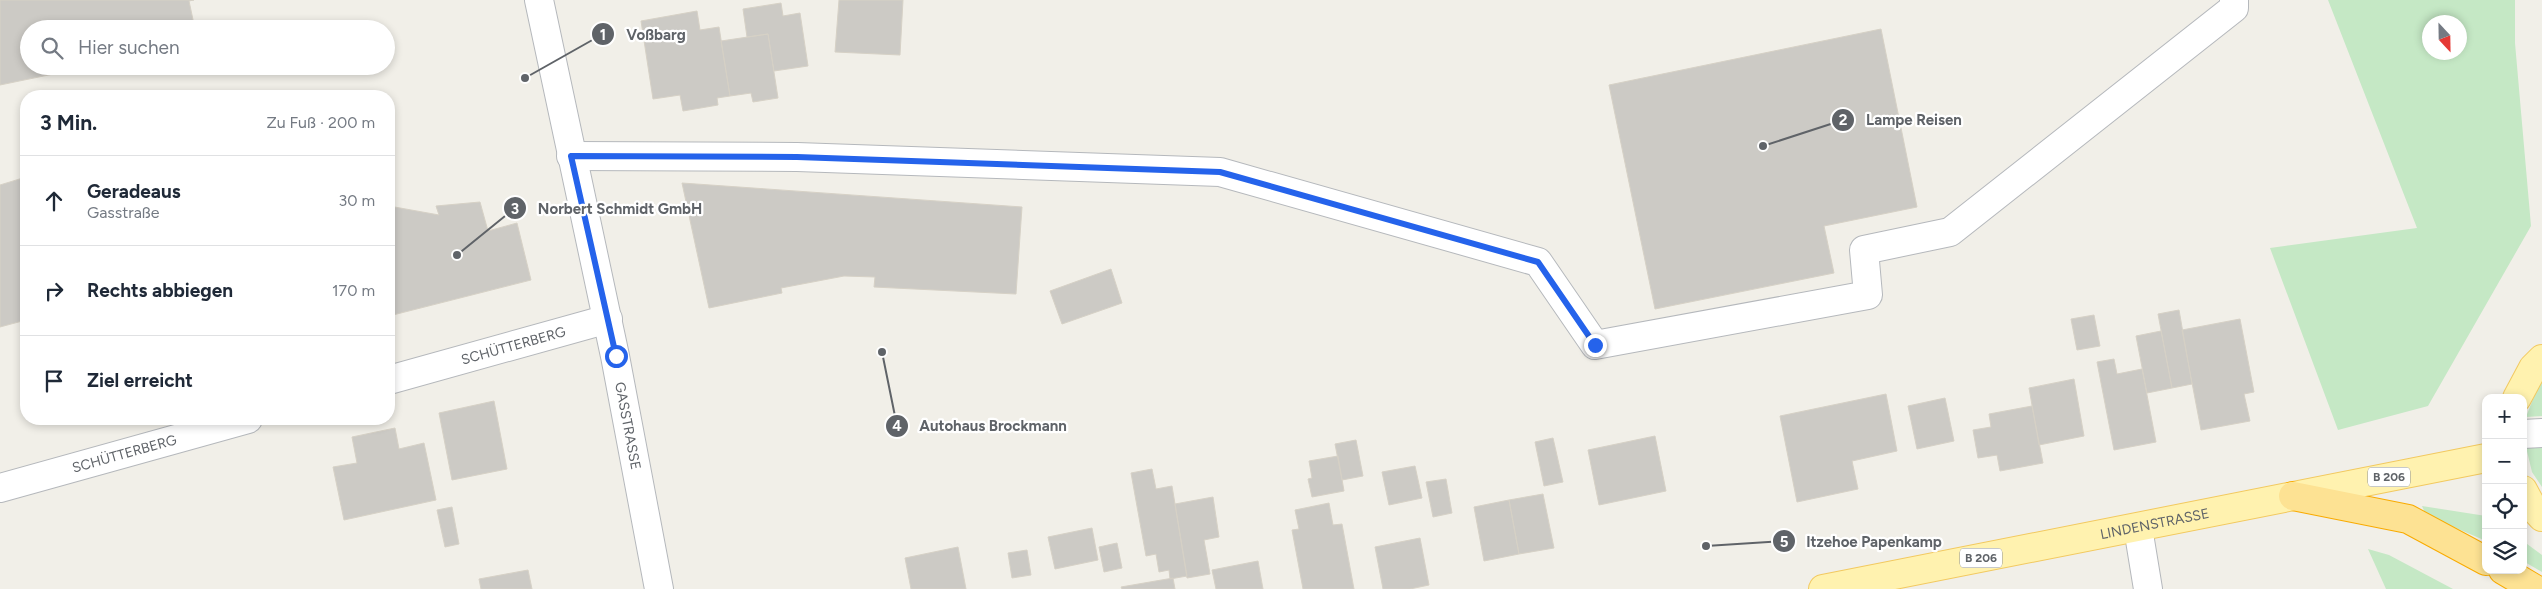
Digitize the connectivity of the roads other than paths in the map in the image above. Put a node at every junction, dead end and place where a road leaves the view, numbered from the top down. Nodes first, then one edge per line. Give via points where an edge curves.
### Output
1 (539, 0) edge
2 (2234, 0) edge
3 (571, 156) junction
4 (608, 319) junction
5 (2542, 359) edge
6 (395, 378) edge
7 (2518, 394) edge
8 (226, 425) edge
9 (2542, 433) edge
10 (2527, 434) edge
11 (2482, 459) edge
12 (0, 488) edge
13 (2293, 496) junction
14 (2527, 498) edge
15 (2542, 517) edge
16 (2138, 528) junction
17 (2482, 558) edge
18 (2510, 574) edge
19 (659, 589) edge
20 (1823, 589) edge
21 (2148, 589) edge
22 (2535, 589) edge

1 - 3 street, GASSTRASSE
2 - 3 street via 2234,8 1950,232 1864,250 1868,295 1595,345 1538,262 1220,172 797,157
3 - 4 street, GASSTRASSE
4 - 6 street, SCHÜTTERBERG
4 - 19 street, GASSTRASSE
5 - 7 main road
8 - 12 street, SCHÜTTERBERG
9 - 10 street
11 - 13 main road, LINDENSTRASSE / B 206
13 - 16 main road, LINDENSTRASSE / B 206
13 - 17 highway via 2408,519
14 - 15 main road
16 - 20 main road, LINDENSTRASSE / B 206
16 - 21 street
18 - 22 highway

